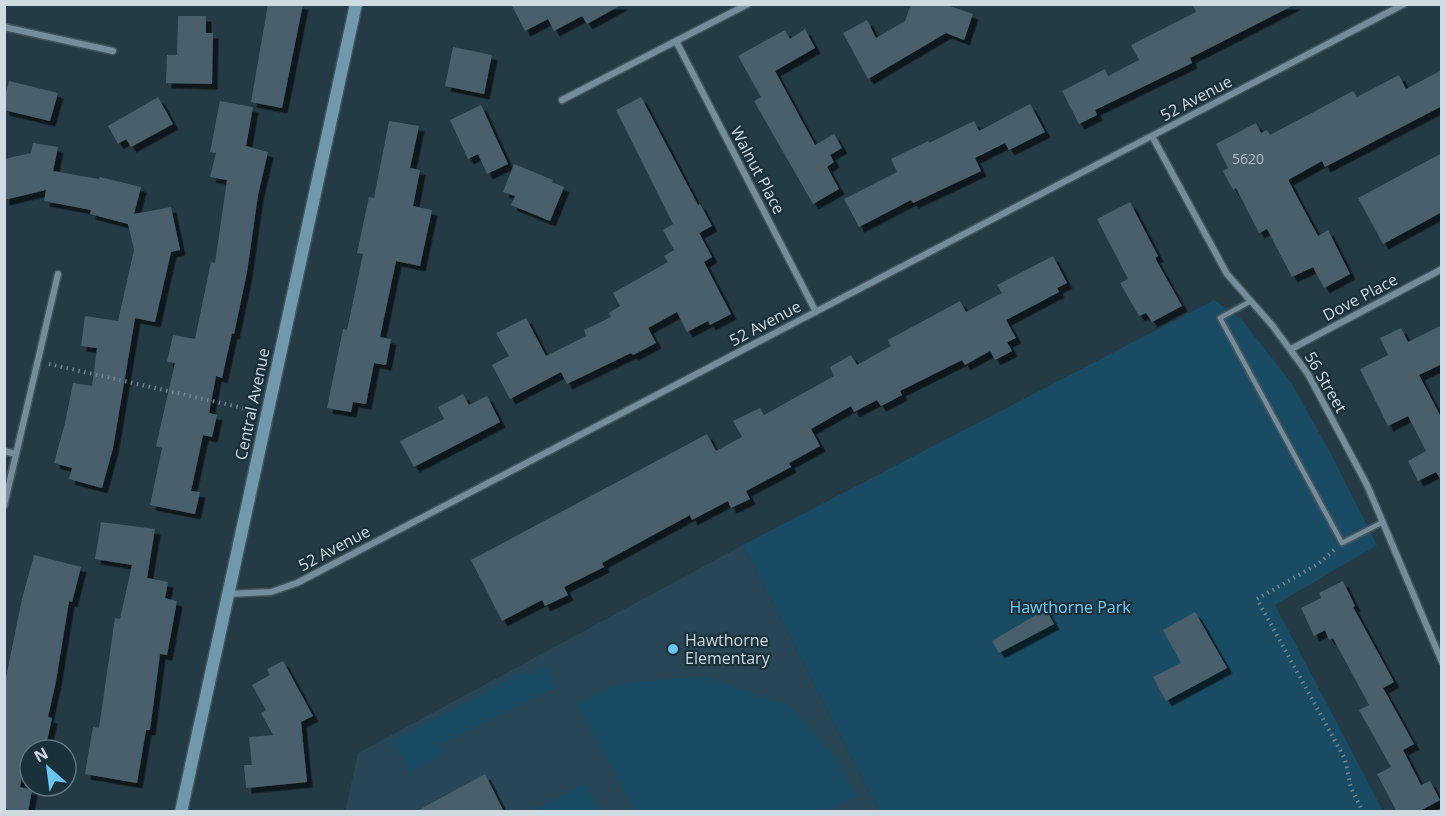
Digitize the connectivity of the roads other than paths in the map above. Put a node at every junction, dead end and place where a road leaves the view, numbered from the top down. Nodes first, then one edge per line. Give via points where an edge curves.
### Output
1 (357, 4) edge
2 (748, 4) edge
3 (1404, 4) edge
4 (4, 27) edge
5 (676, 41) junction
6 (113, 51) dead end
7 (562, 100) dead end
8 (1152, 136) junction
9 (1442, 269) edge
10 (58, 274) dead end
11 (1251, 301) junction
12 (816, 312) junction
13 (1291, 349) junction
14 (4, 451) edge
15 (16, 454) junction
16 (4, 506) edge
17 (1383, 522) junction
18 (228, 594) junction
19 (1442, 662) edge
20 (182, 812) edge

1 - 18 street, Central Avenue
2 - 5 street
3 - 8 street, 52 Avenue
4 - 6 street
5 - 7 street
5 - 12 street, Walnut Place
8 - 11 street, 56 Street via 1227,274
8 - 12 street, 52 Avenue
9 - 13 street, Dove Place
10 - 15 street
11 - 13 street, 56 Street
11 - 17 lane via 1220,318 1341,543
12 - 18 street, 52 Avenue via 297,584 271,592
13 - 17 street, 56 Street via 1308,374
14 - 15 street
15 - 16 street
17 - 19 street, 56 Street
18 - 20 street, Central Avenue

